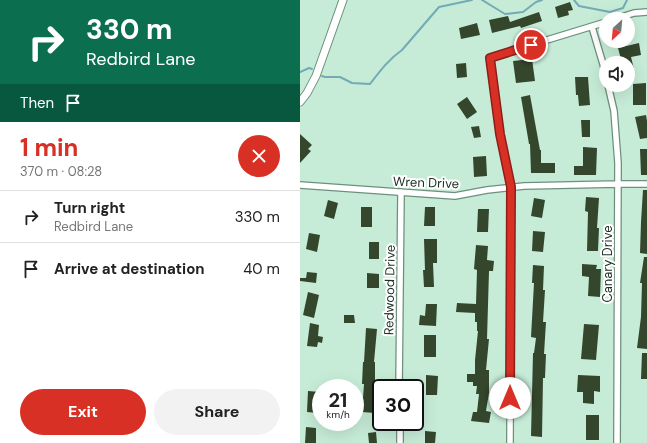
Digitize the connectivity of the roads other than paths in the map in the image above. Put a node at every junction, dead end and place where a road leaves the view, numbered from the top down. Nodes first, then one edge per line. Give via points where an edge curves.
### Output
1 (343, 0) edge
2 (647, 12) edge
3 (635, 13) edge
4 (599, 24) edge
5 (592, 27) junction
6 (601, 56) edge
7 (610, 92) edge
8 (300, 102) edge
9 (618, 184) junction
10 (647, 184) edge
11 (300, 185) edge
12 (511, 187) junction
13 (401, 192) junction
14 (400, 379) edge
15 (400, 431) edge
16 (400, 443) edge
17 (510, 443) edge
18 (617, 443) edge

1 - 8 street via 316,76
2 - 3 street
4 - 5 street
5 - 6 street
5 - 12 street via 490,58 500,134
7 - 9 street, Canary Drive via 614,111
9 - 10 street, Wren Drive
9 - 12 street, Wren Drive
9 - 18 street, Canary Drive
11 - 13 street, Wren Drive
12 - 13 street, Wren Drive via 455,196
12 - 17 street
13 - 14 street, Redwood Drive
15 - 16 street

